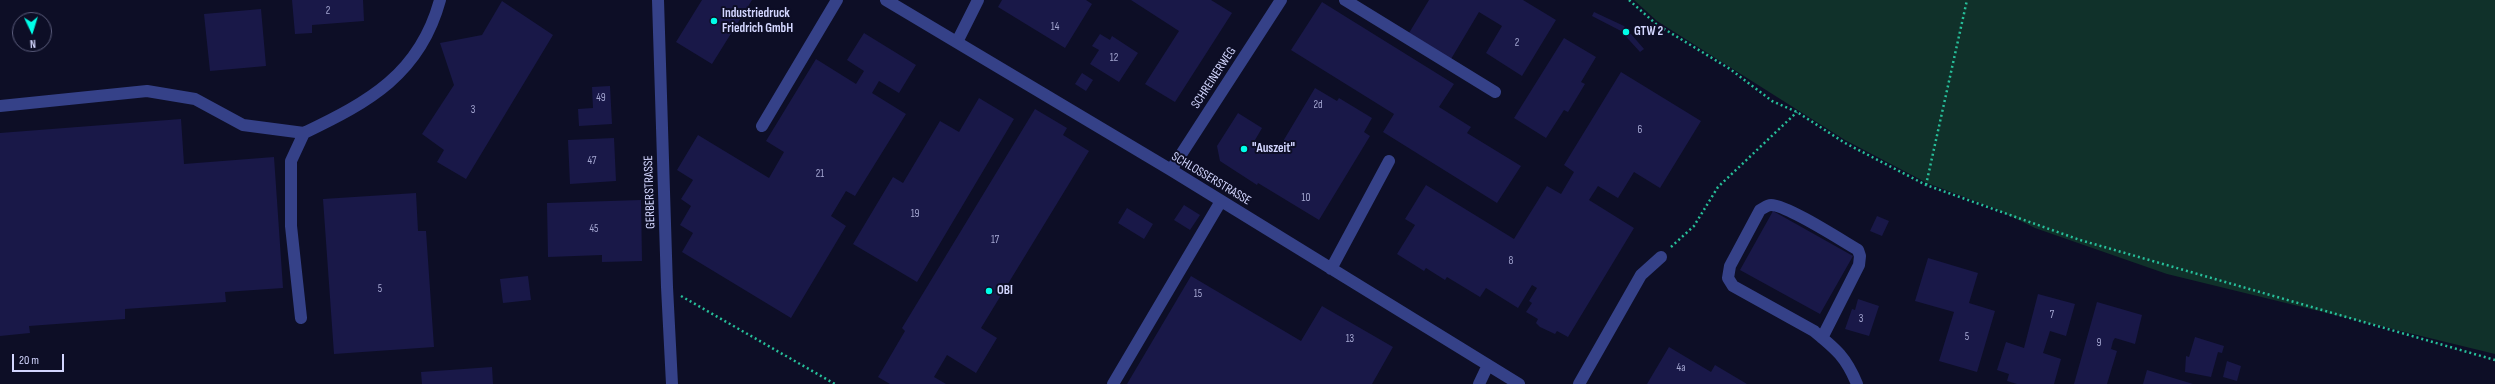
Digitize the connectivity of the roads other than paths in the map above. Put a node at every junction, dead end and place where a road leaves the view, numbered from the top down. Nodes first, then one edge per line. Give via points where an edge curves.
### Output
1 (440, 0) edge
2 (658, 0) edge
3 (837, 0) edge
4 (886, 0) edge
5 (978, 0) edge
6 (1282, 0) edge
7 (1345, 0) edge
8 (957, 42) junction
9 (1495, 92) dead end
10 (0, 106) edge
11 (762, 126) dead end
12 (304, 133) junction
13 (1389, 161) dead end
14 (1170, 170) junction
15 (1221, 201) junction
16 (1661, 257) road end
17 (1331, 269) junction
18 (301, 318) dead end
19 (1822, 338) junction
20 (1488, 365) junction
21 (672, 384) edge
22 (1112, 384) edge
23 (1478, 384) edge
24 (1519, 384) edge
25 (1579, 384) edge
26 (1857, 384) edge

1 - 12 street via 419,51 393,82 347,113
2 - 21 street, GERBERSTRASSE
3 - 11 street
4 - 8 street, SCHLOSSERSTRASSE
5 - 8 street
6 - 14 street, SCHREINERWEG
7 - 9 street
8 - 14 street, SCHLOSSERSTRASSE
10 - 12 street via 147,91 196,99 243,125
12 - 18 street via 291,161 291,226
13 - 17 street
14 - 15 street, SCHLOSSERSTRASSE
15 - 17 street, SCHLOSSERSTRASSE
15 - 22 street
16 - 25 street via 1641,275
17 - 20 street, SCHLOSSERSTRASSE
19 - 19 street via 1733,286 1728,278 1730,266 1760,210 1767,206 1772,205 1789,211 1858,250 1859,265
19 - 26 street via 1840,352
20 - 23 street
20 - 24 street, SCHLOSSERSTRASSE

